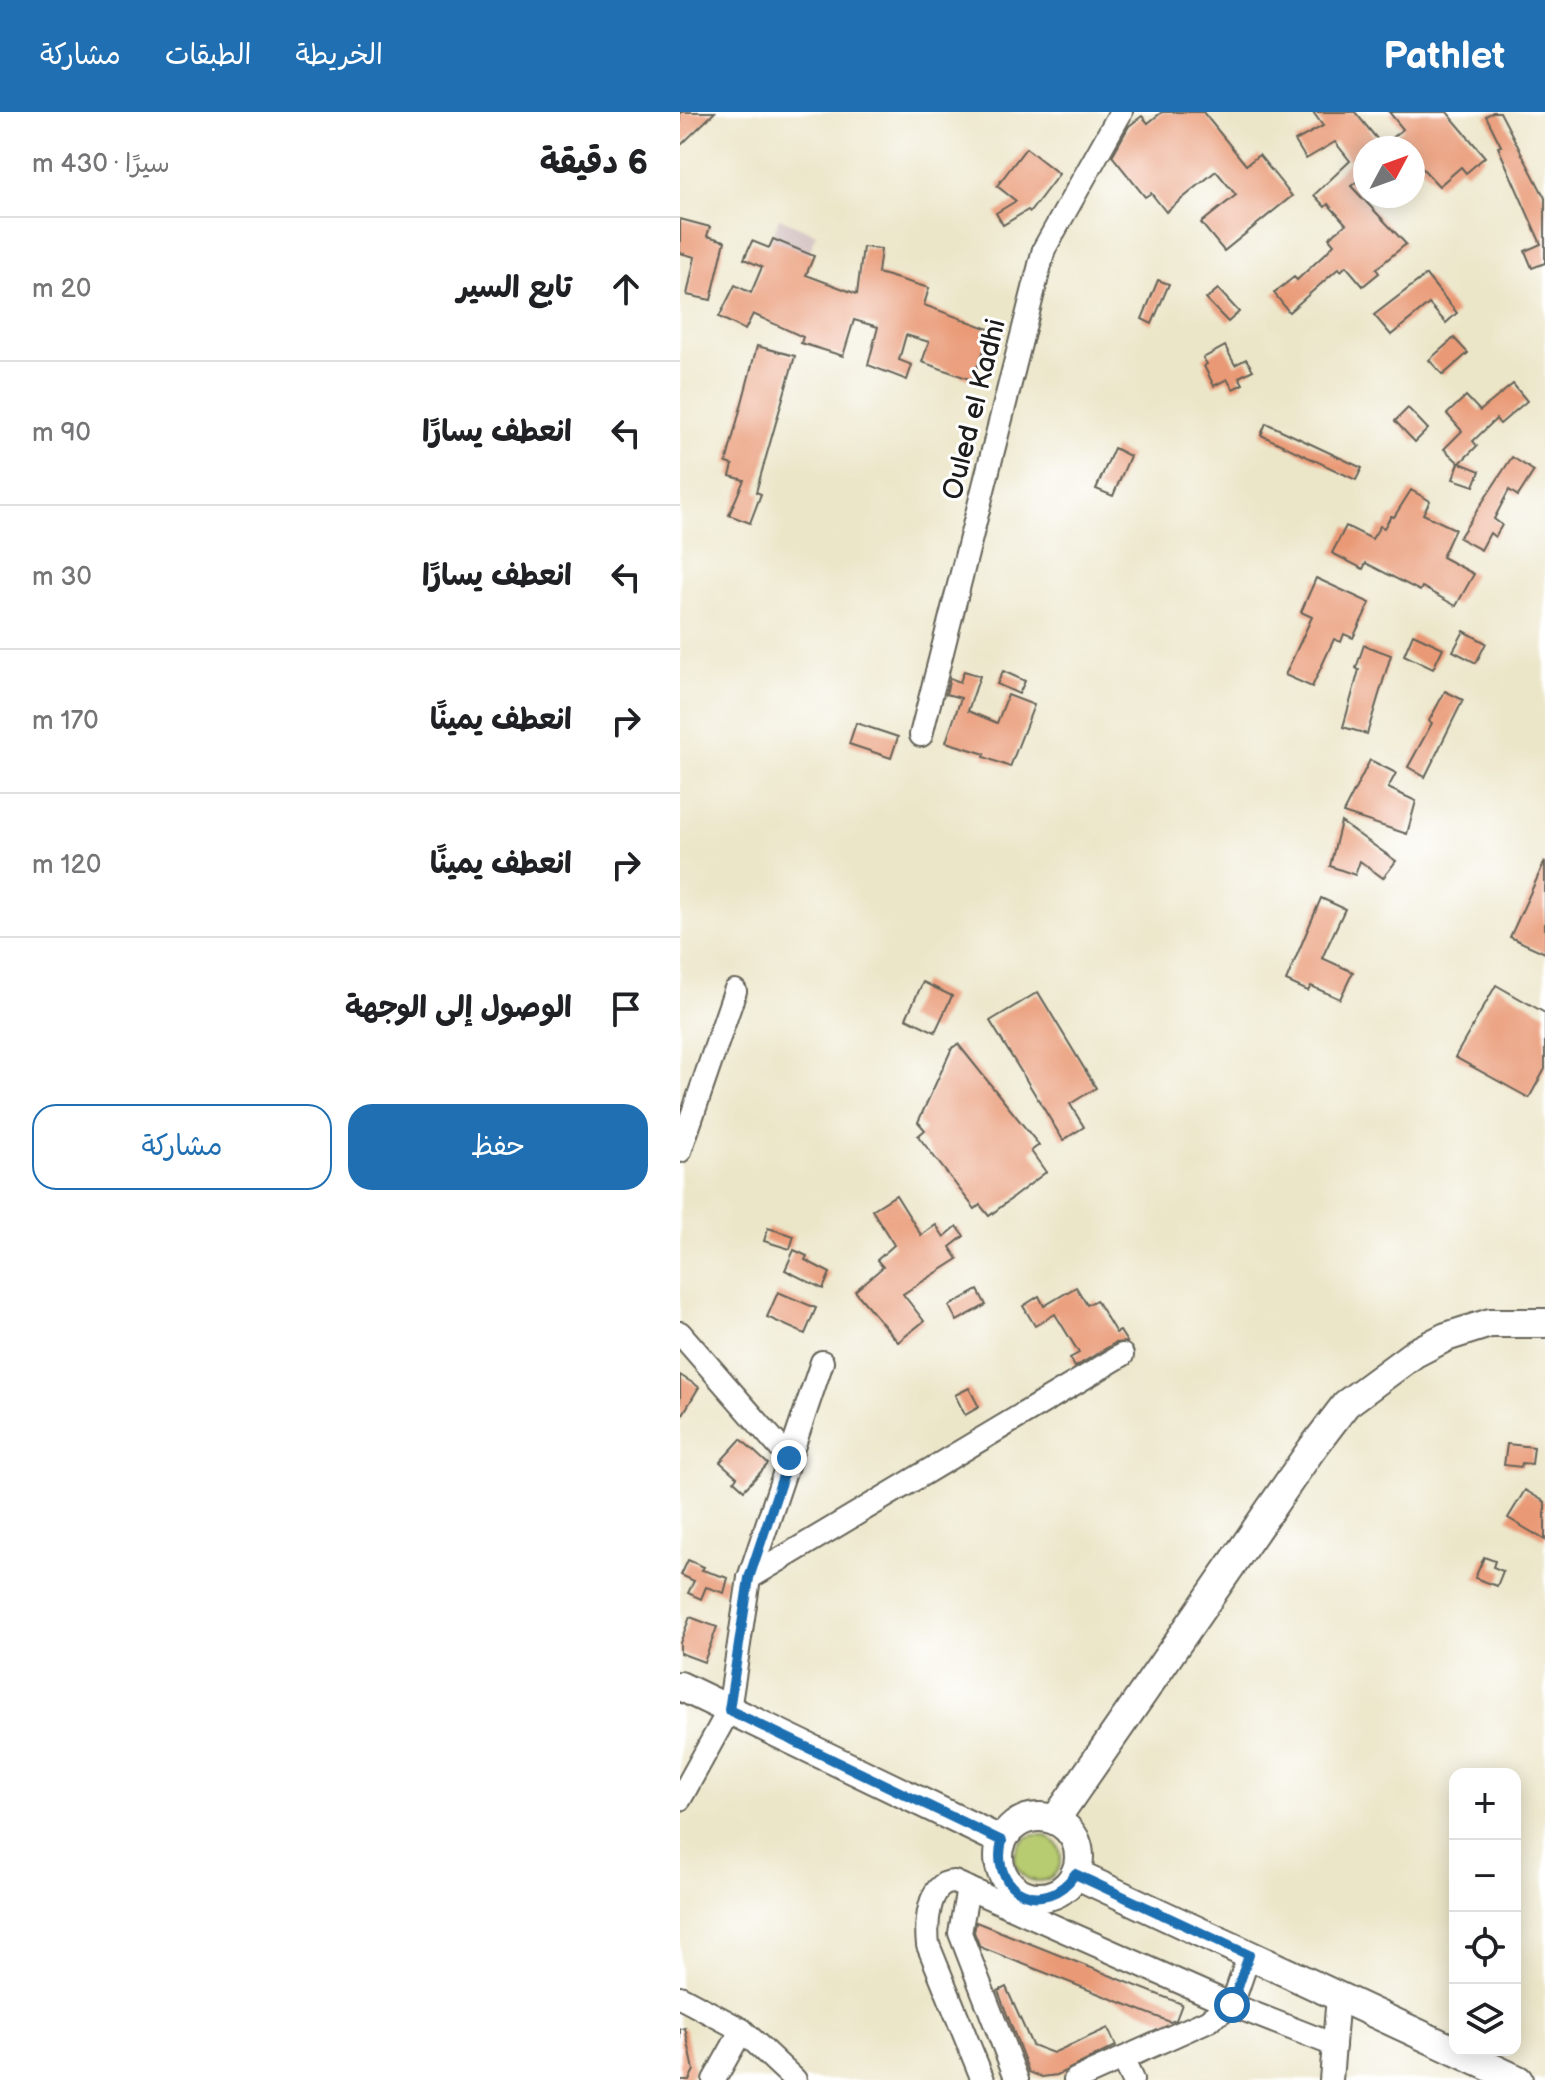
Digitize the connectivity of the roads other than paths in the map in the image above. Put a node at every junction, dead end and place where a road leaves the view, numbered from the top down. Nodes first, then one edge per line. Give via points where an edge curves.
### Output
1 (1121, 112) edge
2 (921, 735) dead end
3 (735, 991) dead end
4 (680, 1151) edge
5 (1545, 1323) edge
6 (680, 1333) edge
7 (1122, 1355) dead end
8 (822, 1362) dead end
9 (789, 1458) junction
10 (749, 1578) junction
11 (680, 1686) edge
12 (729, 1710) junction
13 (680, 1799) edge
14 (1055, 1820) junction
15 (1002, 1841) junction
16 (1075, 1874) junction
17 (968, 1888) junction
18 (1249, 1955) junction
19 (1338, 1996) junction
20 (680, 1997) edge
21 (1232, 2005) junction
22 (742, 2030) junction
23 (1334, 2045) junction
24 (1128, 2070) edge
25 (714, 2080) edge
26 (795, 2080) edge
27 (983, 2080) edge
28 (1017, 2080) edge
29 (1075, 2080) edge
30 (1331, 2080) edge
31 (1518, 2080) edge

1 - 2 street, Ouled el Kadhi via 1044,249
3 - 4 street
5 - 14 main road via 1490,1323 1446,1337 1346,1404
6 - 9 street
7 - 10 street
8 - 9 street
9 - 10 street
10 - 12 street
11 - 12 main road
12 - 13 street
12 - 15 main road
14 - 15 main road via 1024,1820
14 - 16 main road via 1074,1837 1079,1862
15 - 16 main road via 999,1860 1004,1877 1022,1893 1059,1892
16 - 18 main road
17 - 21 street
17 - 27 street via 947,1881 941,1886 926,1923 928,1945
17 - 28 street via 960,1933
18 - 19 main road
18 - 21 street
19 - 23 street
19 - 31 main road
20 - 22 street
21 - 23 street
21 - 24 street
22 - 25 street
22 - 26 street
23 - 30 street
24 - 29 street

